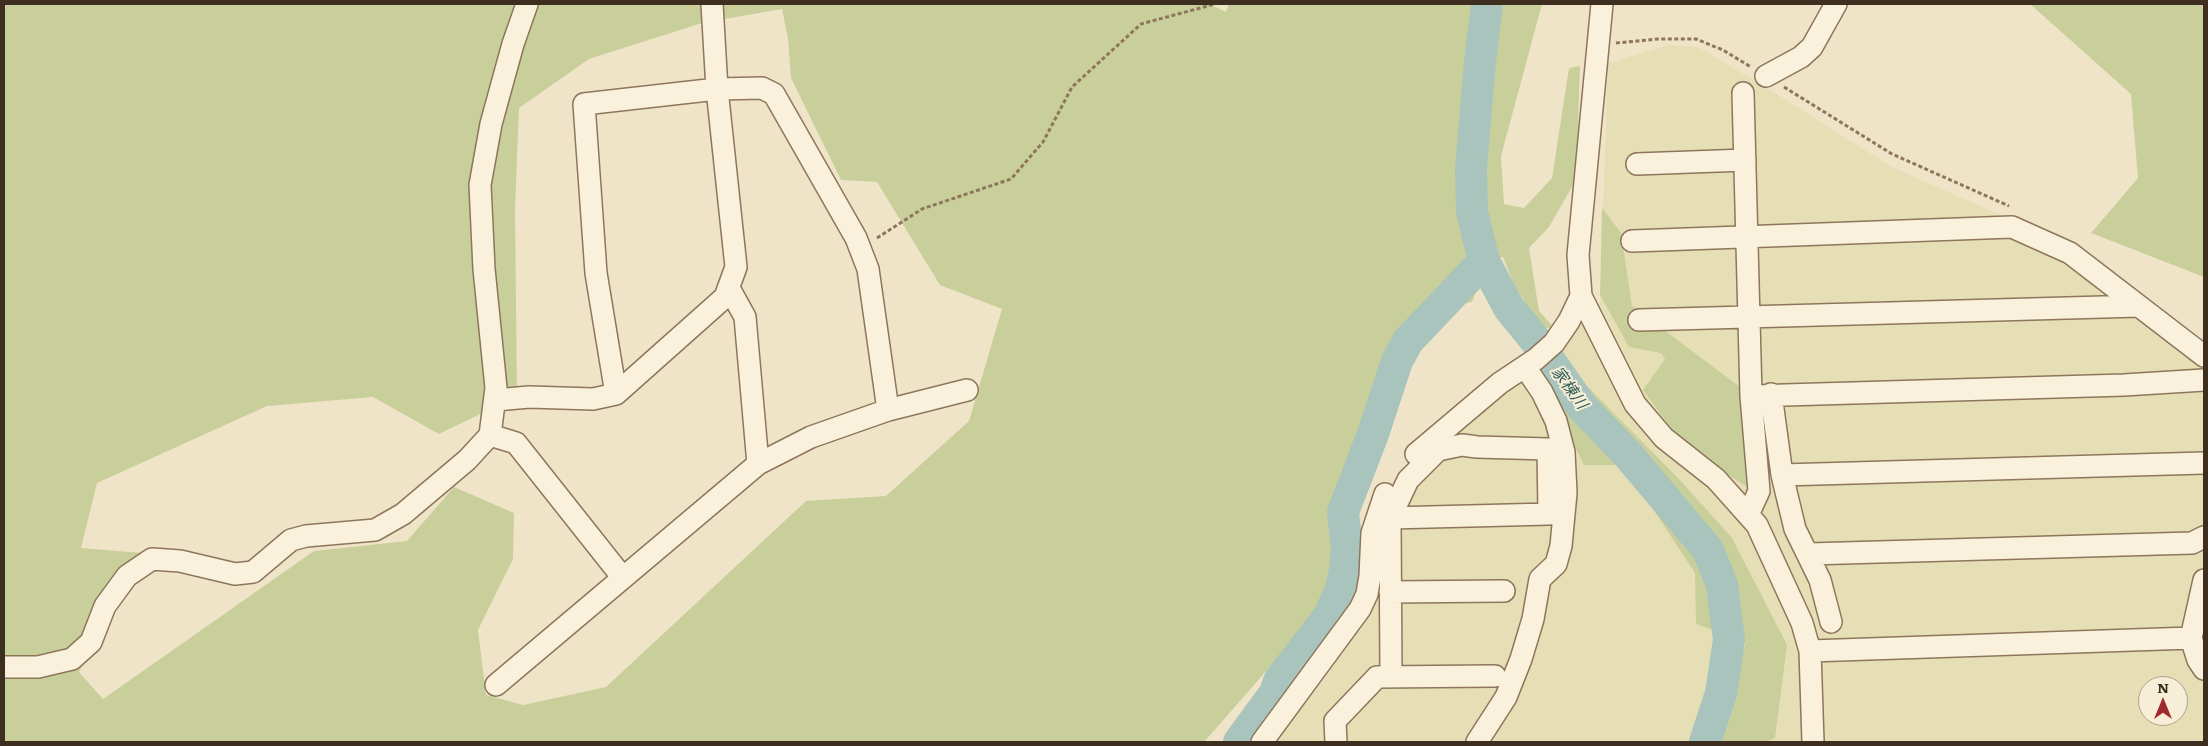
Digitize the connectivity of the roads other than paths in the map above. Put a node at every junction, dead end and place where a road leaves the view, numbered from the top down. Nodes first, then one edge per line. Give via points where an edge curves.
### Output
1 (527, 4) edge
2 (712, 4) edge
3 (1602, 4) edge
4 (1836, 4) edge
5 (1766, 76) road end
6 (717, 89) junction
7 (1743, 93) dead end
8 (1745, 160) junction
9 (1637, 164) dead end
10 (1748, 237) junction
11 (1632, 241) dead end
12 (729, 288) junction
13 (1581, 296) junction
14 (2140, 306) junction
15 (1749, 318) junction
16 (1639, 320) dead end
17 (2204, 356) edge
18 (1530, 363) junction
19 (2204, 380) edge
20 (967, 390) dead end
21 (616, 394) junction
22 (1761, 395) junction
23 (496, 400) junction
24 (888, 410) junction
25 (490, 435) junction
26 (2204, 463) edge
27 (758, 464) junction
28 (1782, 475) junction
29 (1748, 515) junction
30 (1390, 518) junction
31 (2204, 537) edge
32 (1809, 554) junction
33 (624, 578) junction
34 (2204, 580) edge
35 (1504, 591) dead end
36 (1390, 592) junction
37 (1830, 622) dead end
38 (2191, 638) junction
39 (1810, 650) junction
40 (4, 667) edge
41 (2204, 670) edge
42 (1496, 676) dead end
43 (1391, 677) junction
44 (496, 685) dead end
45 (1262, 742) edge
46 (1336, 742) edge
47 (1477, 742) edge
48 (1813, 742) edge

1 - 23 street via 491,124 480,185
2 - 6 street
3 - 13 street via 1578,256
4 - 5 street via 1812,46 1801,57
6 - 12 street via 736,267
6 - 21 street via 584,104 596,273
6 - 24 street via 762,88 774,94 856,238 868,269
7 - 8 street
8 - 9 street
8 - 10 street
10 - 11 street
10 - 14 street via 2012,227 2070,253
10 - 15 street
12 - 21 street via 725,297
12 - 27 street via 745,317
13 - 18 street via 1554,343
13 - 29 street via 1635,404 1664,438 1716,479
14 - 15 street
14 - 17 street
15 - 16 street
15 - 22 street
18 - 45 street via 1500,383 1404,464 1387,489 1377,513 1372,533 1367,594 1360,609
18 - 47 street via 1556,421 1564,452 1566,493 1561,546 1556,564 1540,579 1533,619 1506,697
19 - 22 street
20 - 24 street
21 - 23 street via 592,399 529,396
22 - 28 street
22 - 29 street via 1759,491
23 - 25 street
24 - 27 street via 811,437
25 - 33 street via 516,444
25 - 40 street via 467,460 403,514 374,530 291,540 253,572 235,574 180,561 152,559 127,576 106,606 91,642 72,659 38,667
26 - 28 street
27 - 33 street
28 - 32 street via 1795,530
29 - 39 street via 1757,525 1802,623
30 - 30 street via 1549,514 1548,449 1462,445 1438,450 1408,480
30 - 36 street
31 - 32 street via 2192,543
32 - 37 street via 1820,580
33 - 44 street
34 - 38 street
35 - 36 street
36 - 43 street
38 - 39 street
38 - 41 street
39 - 48 street
42 - 43 street
43 - 46 street via 1377,677 1335,721

